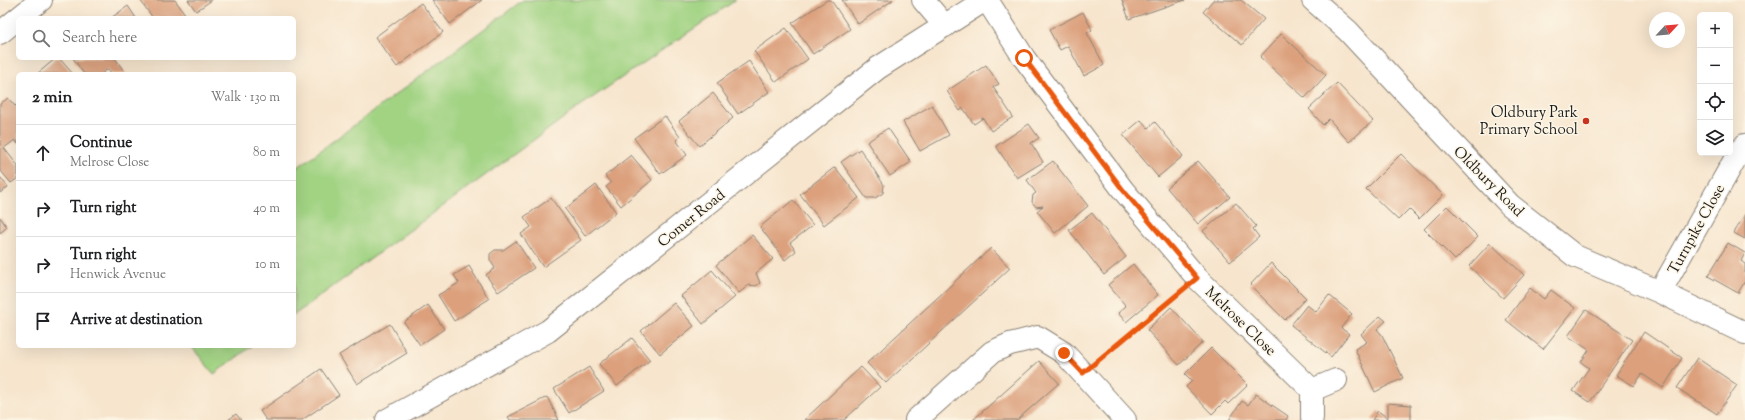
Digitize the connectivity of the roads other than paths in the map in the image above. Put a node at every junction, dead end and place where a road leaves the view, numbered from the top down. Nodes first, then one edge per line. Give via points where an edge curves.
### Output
1 (41, 0) edge
2 (923, 0) edge
3 (986, 0) edge
4 (1313, 0) edge
5 (21, 16) edge
6 (16, 20) edge
7 (945, 26) junction
8 (0, 33) edge
9 (1745, 145) edge
10 (1660, 292) junction
11 (1745, 333) edge
12 (1336, 380) dead end
13 (1312, 390) junction
14 (1116, 417) edge
15 (1312, 418) dead end
16 (389, 419) edge
17 (916, 420) edge

1 - 5 street
2 - 7 street
3 - 7 street, Comer Road
3 - 13 street, Melrose Close via 1024,58 1118,184 1197,278
4 - 10 street, Oldbury Road via 1348,31 1510,205 1575,256
6 - 8 street
7 - 16 street, Comer Road via 878,68 548,331
9 - 10 street, Turnpike Close
10 - 11 street, Oldbury Road
12 - 13 street
13 - 15 street
14 - 17 street via 1083,373 1064,353 1038,338 1010,344 992,352

